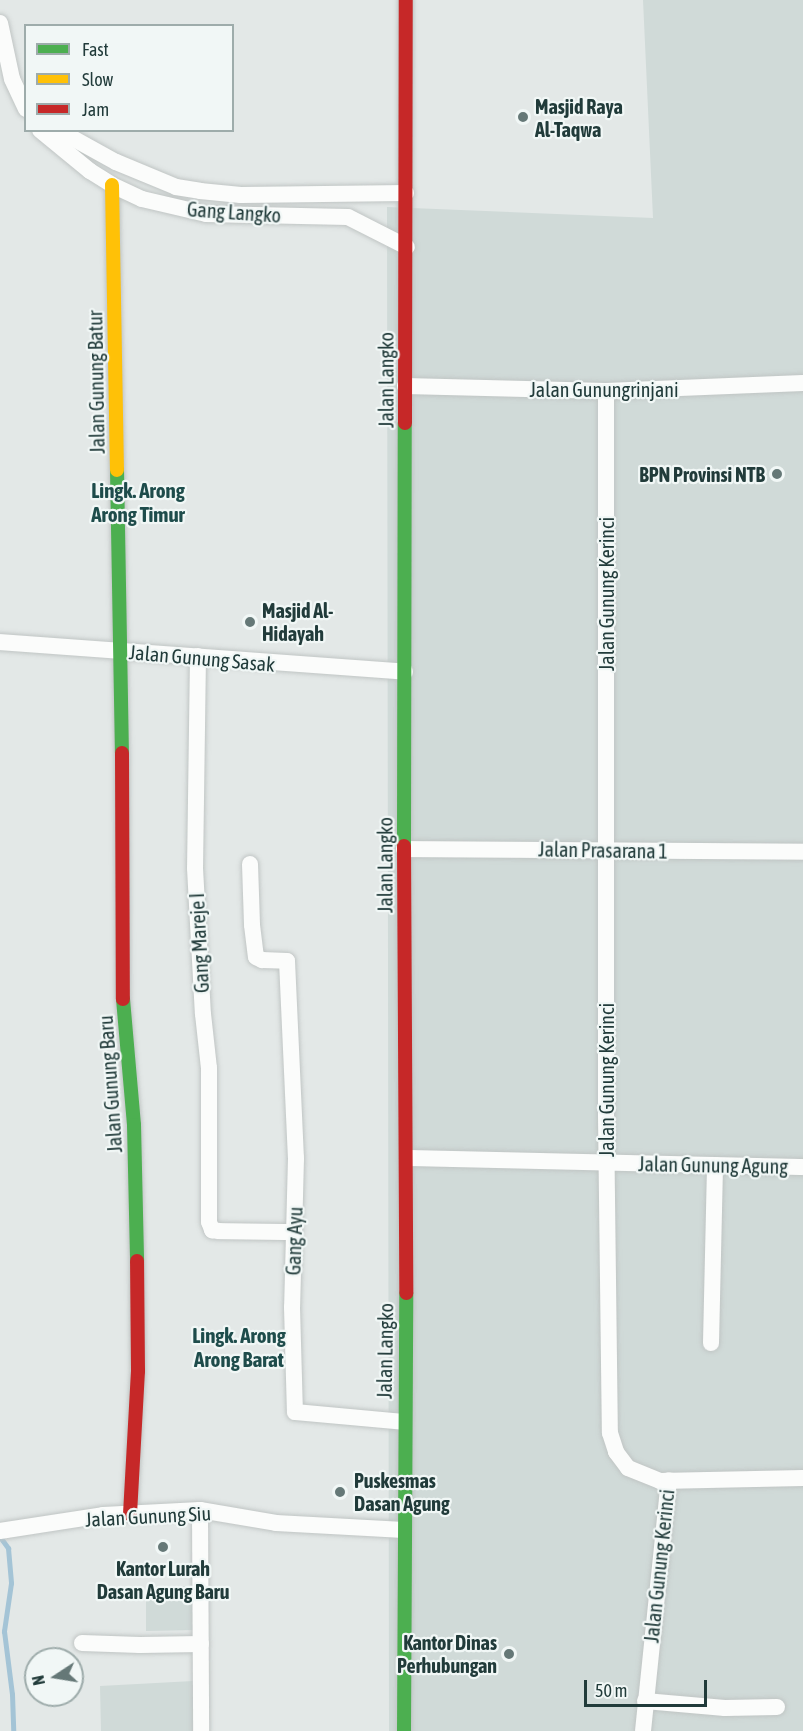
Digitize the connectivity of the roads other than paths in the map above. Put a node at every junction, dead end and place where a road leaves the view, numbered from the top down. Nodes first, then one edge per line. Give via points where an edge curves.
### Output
1 (406, 0) edge
2 (0, 23) edge
3 (24, 105) edge
4 (42, 132) edge
5 (61, 132) edge
6 (112, 185) junction
7 (406, 193) junction
8 (406, 247) junction
9 (803, 383) edge
10 (405, 386) junction
11 (606, 391) junction
12 (0, 642) edge
13 (119, 651) junction
14 (198, 656) junction
15 (405, 672) junction
16 (404, 849) junction
17 (606, 851) junction
18 (803, 852) edge
19 (250, 864) dead end
20 (407, 1158) junction
21 (606, 1162) junction
22 (714, 1165) junction
23 (803, 1167) edge
24 (294, 1232) junction
25 (711, 1344) dead end
26 (404, 1422) junction
27 (803, 1479) edge
28 (669, 1480) junction
29 (200, 1510) junction
30 (130, 1514) junction
31 (404, 1530) junction
32 (0, 1531) edge
33 (82, 1643) dead end
34 (201, 1644) junction
35 (645, 1701) junction
36 (777, 1707) dead end
37 (201, 1731) edge
38 (404, 1731) edge
39 (643, 1731) edge

1 - 7 main road, Jalan Langko
2 - 3 street via 12,79
4 - 6 street, Gang Langko
5 - 7 street via 176,187 241,195
6 - 8 street, Gang Langko via 157,204 206,214 348,217
6 - 13 main road, Jalan Gunung Batur
7 - 8 main road, Jalan Langko
8 - 10 main road, Jalan Langko
9 - 11 street, Jalan Gunungrinjani
10 - 11 street, Jalan Gunungrinjani
10 - 15 main road, Jalan Langko
11 - 17 street, Jalan Gunung Kerinci
12 - 13 street, Jalan Gunung Sasak
13 - 14 street, Jalan Gunung Sasak
13 - 30 main road, Jalan Gunung Baru via 123,993 134,1125 137,1255 138,1371
14 - 15 street, Jalan Gunung Sasak
14 - 24 street, Gang Mareje I via 195,868 209,1068 210,1222 212,1230
15 - 16 main road, Jalan Langko
16 - 17 street, Jalan Prasarana 1
16 - 20 main road, Jalan Langko
17 - 18 street, Jalan Prasarana 1
17 - 21 street, Jalan Gunung Kerinci
19 - 24 street, Gang Ayu via 256,957 287,961 296,1158
20 - 21 street, Jalan Gunung Agung
20 - 26 main road, Jalan Langko
21 - 22 street, Jalan Gunung Agung
21 - 28 street, Jalan Gunung Kerinci via 610,1433 616,1452 628,1468 653,1479
22 - 23 street, Jalan Gunung Agung
22 - 25 street
24 - 26 street, Gang Ayu via 296,1412
26 - 31 main road, Jalan Langko
27 - 28 street
28 - 35 street, Jalan Gunung Kerinci
29 - 30 street, Jalan Gunung Siu
29 - 31 street, Jalan Gunung Siu via 276,1524
29 - 34 street
30 - 32 street, Jalan Gunung Siu
31 - 38 main road, Jalan Langko
33 - 34 street
34 - 37 street
35 - 36 street via 725,1708
35 - 39 street, Jalan Gunung Kerinci

